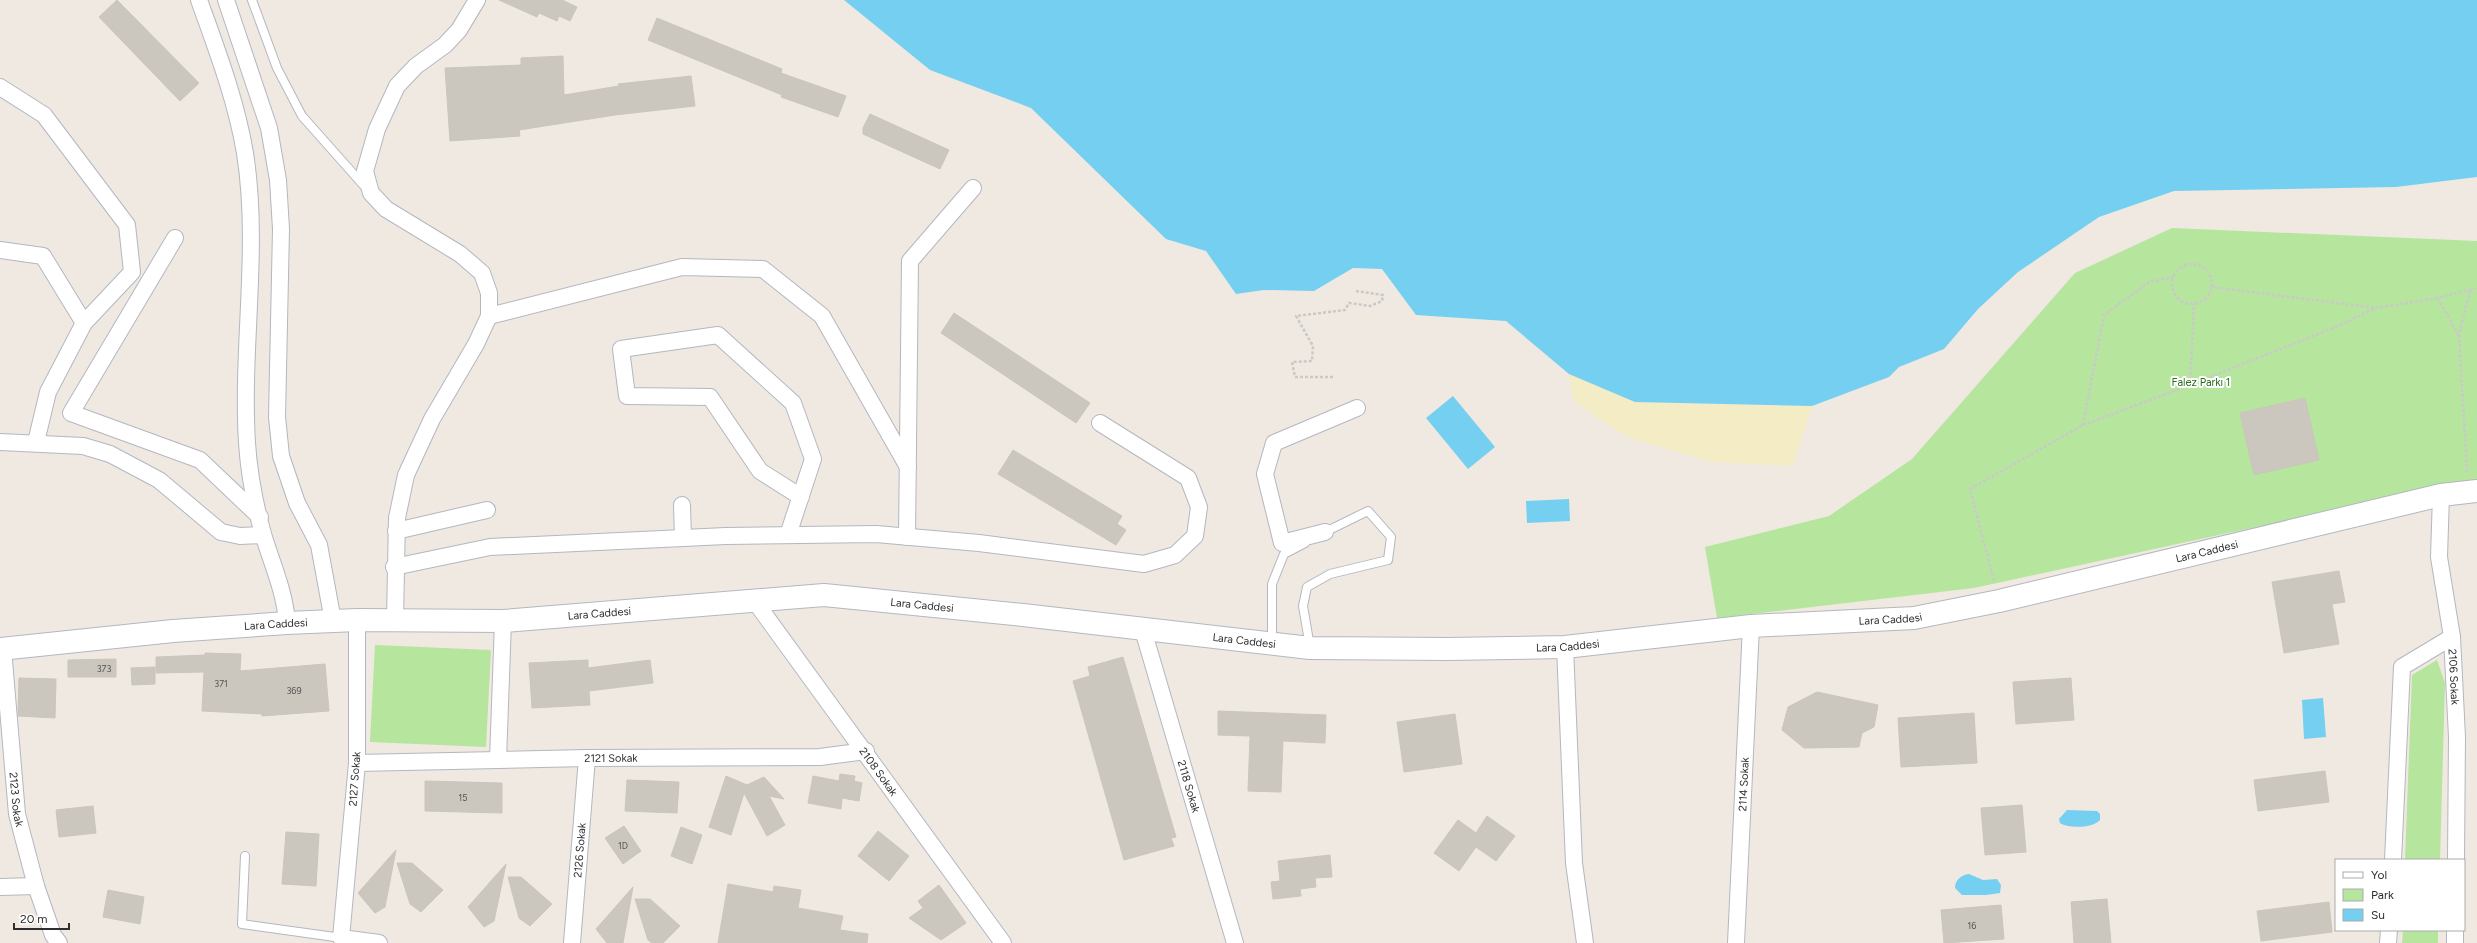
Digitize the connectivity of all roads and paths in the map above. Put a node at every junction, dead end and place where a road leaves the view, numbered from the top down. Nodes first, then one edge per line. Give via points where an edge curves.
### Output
1 (199, 0) edge
2 (226, 0) edge
3 (252, 0) edge
4 (477, 0) edge
5 (0, 87) edge
6 (973, 188) dead end
7 (371, 193) junction
8 (175, 238) dead end
9 (0, 250) edge
10 (2173, 277) junction
11 (2212, 287) junction
12 (2477, 288) edge
13 (2470, 290) junction
14 (1356, 291) dead end
15 (2438, 298) junction
16 (2194, 304) junction
17 (2376, 308) junction
18 (489, 316) junction
19 (84, 323) junction
20 (2459, 335) junction
21 (1333, 376) dead end
22 (2190, 385) junction
23 (1357, 408) dead end
24 (1100, 423) dead end
25 (2083, 425) junction
26 (0, 442) edge
27 (36, 442) junction
28 (908, 467) junction
29 (2473, 492) edge
30 (2441, 495) junction
31 (801, 497) junction
32 (682, 505) dead end
33 (487, 510) dead end
34 (260, 517) junction
35 (396, 531) junction
36 (1325, 532) junction
37 (264, 535) junction
38 (788, 535) junction
39 (907, 537) junction
40 (683, 538) junction
41 (394, 567) junction
42 (754, 600) junction
43 (1999, 601) junction
44 (357, 620) junction
45 (395, 620) junction
46 (333, 621) junction
47 (503, 621) junction
48 (287, 623) junction
49 (1751, 626) junction
50 (1143, 630) junction
51 (2452, 637) junction
52 (1272, 645) junction
53 (1565, 647) junction
54 (1310, 648) junction
55 (2, 649) edge
56 (866, 752) junction
57 (586, 758) junction
58 (498, 760) junction
59 (357, 763) junction
60 (245, 856) dead end
61 (2393, 859) edge
62 (2456, 859) edge
63 (36, 886) junction
64 (0, 887) edge
65 (2389, 931) edge
66 (2455, 931) edge
67 (343, 938) junction
68 (59, 943) edge
69 (379, 943) edge
70 (572, 943) edge
71 (1003, 943) edge
72 (1236, 943) edge
73 (1585, 943) edge
74 (1736, 943) edge
75 (2388, 943) edge
76 (2455, 943) edge

1 - 34 street via 224,70 239,121 245,154 250,202 247,437 252,484
2 - 46 street via 269,128 278,180 281,229 277,417 281,456 297,503 319,545
3 - 7 lane via 277,68 302,116
4 - 7 street via 459,30 445,45 416,66 397,86 377,129 365,171
5 - 19 street via 44,115 127,225 132,272
6 - 28 street via 910,261
7 - 18 street via 386,209 460,254 482,273 489,293
8 - 34 street via 70,413 200,460
9 - 19 street via 43,256
10 - 11 path via 2184,266 2199,266 2210,276
10 - 16 path via 2171,287 2175,297 2184,303
10 - 25 path via 2149,282 2104,315
11 - 16 path via 2208,297
11 - 17 path
12 - 13 path
13 - 15 path
13 - 20 path
14 - 21 path via 1383,295 1382,301 1370,306 1349,303 1345,310 1296,316 1313,346 1312,361 1292,362 1295,377
15 - 17 path
15 - 20 path
16 - 22 path
17 - 22 path via 2338,326
18 - 28 street via 682,267 763,268 822,316
18 - 35 street via 476,344 432,419 406,475
19 - 27 street via 48,392
20 - 29 path
22 - 25 path
23 - 36 street via 1274,443 1265,474 1282,543
24 - 39 street via 1188,478 1199,507 1195,536 1176,556 1144,564 979,543
25 - 43 path via 1970,489
26 - 27 street
27 - 37 street via 83,446 110,454 159,480 221,532 240,536
28 - 39 street
29 - 30 street, Lara Caddesi
30 - 43 street, Lara Caddesi
30 - 51 street, 2106 Sokak via 2439,557
31 - 31 street via 813,459 793,403 718,334 621,349 627,396 710,398 760,471
31 - 38 street
32 - 40 street
33 - 35 street
34 - 37 street
35 - 41 street
36 - 52 lane via 1284,554 1272,584
36 - 54 lane via 1368,511 1391,537 1388,560 1330,574 1307,587 1303,606
37 - 48 street via 286,604
38 - 39 street via 876,534
38 - 40 street
40 - 41 street via 490,547
41 - 45 street
42 - 47 street, Lara Caddesi
42 - 50 street, Lara Caddesi via 824,595
42 - 56 street, 2108 Sokak
43 - 49 street, Lara Caddesi via 1914,618
44 - 45 street, Lara Caddesi
44 - 46 street, Lara Caddesi
44 - 59 street, 2127 Sokak
45 - 47 street, Lara Caddesi
46 - 48 street, Lara Caddesi
47 - 58 street
48 - 55 street, Lara Caddesi via 173,631
49 - 53 street, Lara Caddesi
49 - 74 street, 2114 Sokak
50 - 52 street, Lara Caddesi
50 - 72 street, 2118 Sokak
51 - 61 street via 2402,667
51 - 62 street, 2106 Sokak via 2457,737
52 - 54 street, Lara Caddesi
53 - 54 street, Lara Caddesi
53 - 73 street via 1574,863
55 - 63 street, 2123 Sokak via 17,814
56 - 57 street, 2121 Sokak via 820,757
56 - 71 street, 2108 Sokak
57 - 58 street, 2121 Sokak
57 - 70 street, 2126 Sokak
58 - 59 street, 2121 Sokak
59 - 67 street, 2127 Sokak
60 - 67 lane via 242,924
63 - 64 street
63 - 68 street, 2123 Sokak via 53,935
65 - 75 street
66 - 76 street
67 - 69 street

